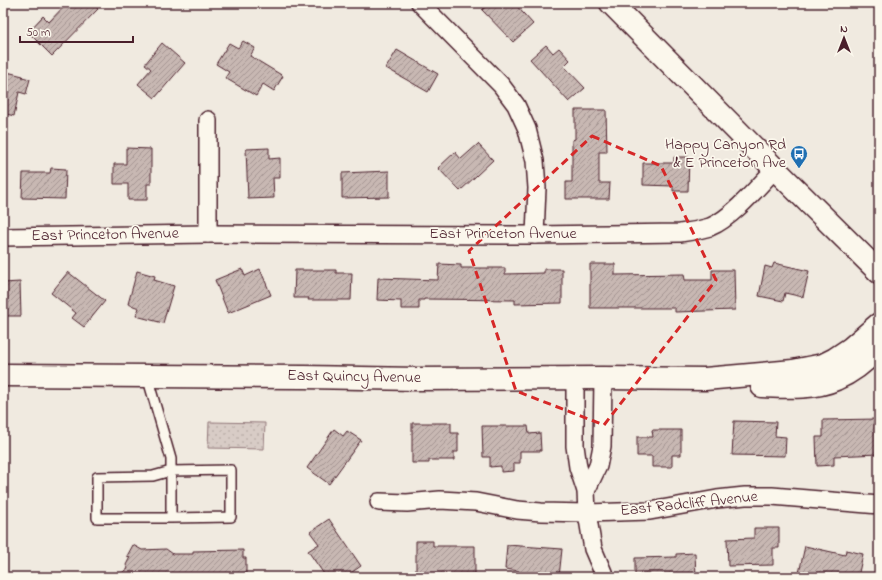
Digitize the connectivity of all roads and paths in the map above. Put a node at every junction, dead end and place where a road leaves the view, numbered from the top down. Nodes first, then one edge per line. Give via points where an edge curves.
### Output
1 (420, 3) edge
2 (611, 3) edge
3 (208, 120) dead end
4 (775, 170) junction
5 (208, 234) junction
6 (535, 235) junction
7 (3, 237) edge
8 (879, 272) edge
9 (879, 324) edge
10 (879, 347) edge
11 (3, 376) edge
12 (147, 376) junction
13 (574, 378) junction
14 (603, 378) junction
15 (705, 379) junction
16 (171, 471) junction
17 (586, 491) junction
18 (379, 502) dead end
19 (879, 505) edge
20 (587, 513) junction
21 (171, 518) junction
22 (605, 577) edge

1 - 6 street via 501,85 516,105 527,129 535,161
2 - 4 street
3 - 5 street
4 - 6 street, East Princeton Avenue via 729,215 711,226 692,232
4 - 8 street
5 - 6 street, East Princeton Avenue
5 - 7 street, East Princeton Avenue
9 - 15 street, East Quincy Avenue via 850,349 823,365 793,371
10 - 15 street, East Quincy Avenue via 855,368 837,379 822,383 766,386
11 - 12 street, East Quincy Avenue
12 - 13 street, East Quincy Avenue
12 - 16 lane via 171,459
13 - 14 street, East Quincy Avenue
13 - 17 street via 575,446 578,467
14 - 15 street, East Quincy Avenue
14 - 17 street via 602,446 598,466
16 - 21 lane
16 - 21 lane via 231,470 231,517
16 - 21 lane via 153,476 97,477 98,518
17 - 20 street
18 - 20 street, East Radcliff Avenue via 440,500 476,502 517,510
19 - 20 street, East Radcliff Avenue via 745,496 650,511
20 - 22 street via 593,548

